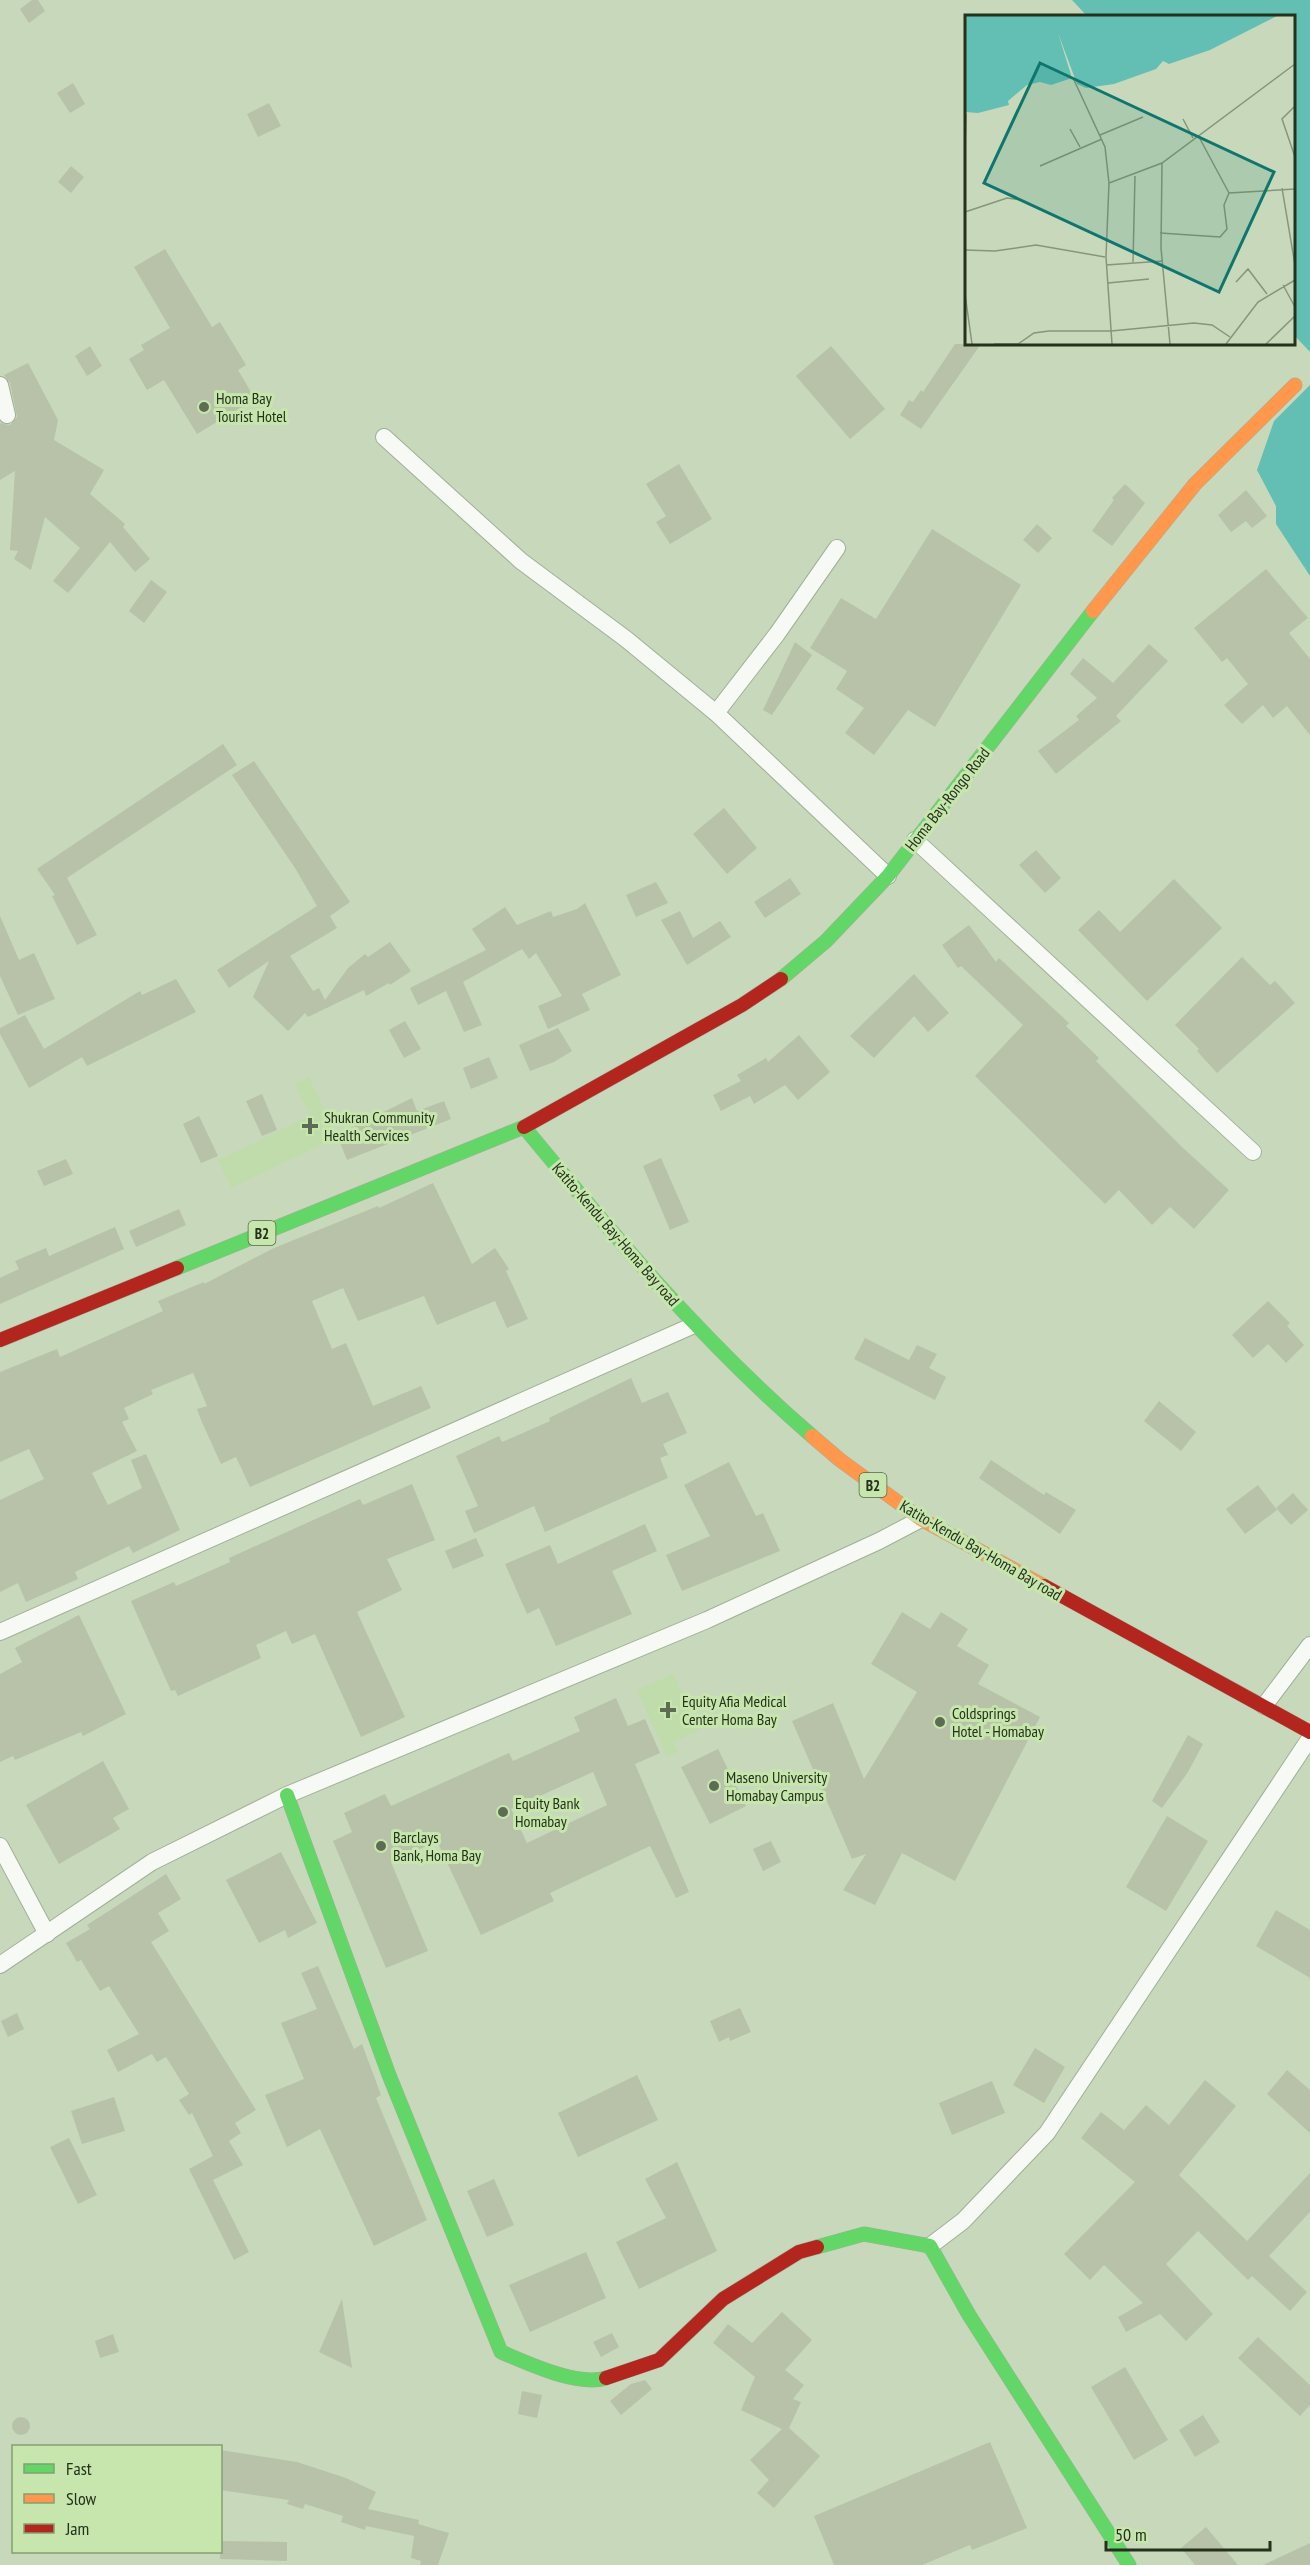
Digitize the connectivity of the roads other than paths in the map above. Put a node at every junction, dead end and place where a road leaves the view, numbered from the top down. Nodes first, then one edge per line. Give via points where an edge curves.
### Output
1 (0, 385) edge
2 (1295, 385) dead end
3 (7, 415) dead end
4 (384, 437) dead end
5 (837, 548) dead end
6 (716, 713) junction
7 (915, 840) junction
8 (888, 876) junction
9 (524, 1127) junction
10 (1253, 1152) dead end
11 (694, 1325) junction
12 (0, 1340) edge
13 (921, 1519) junction
14 (0, 1632) edge
15 (1310, 1645) edge
16 (1264, 1706) junction
17 (1310, 1732) edge
18 (1310, 1738) edge
19 (286, 1795) junction
20 (0, 1846) edge
21 (47, 1934) junction
22 (0, 1965) edge
23 (930, 2246) junction
24 (1129, 2565) edge

1 - 3 street
2 - 7 main road, Homa Bay-Rongo Road via 1188,492
4 - 6 street via 521,561 626,639
5 - 6 street
6 - 8 street
7 - 8 main road, Homa Bay-Rongo Road
7 - 10 street
8 - 9 main road, Homa Bay-Rongo Road via 843,924 784,977 742,1005
9 - 11 main road, Katito-Kendu Bay-Homa Bay road / B2 via 629,1254
9 - 12 main road, B2
11 - 13 main road, Katito-Kendu Bay-Homa Bay road / B2 via 765,1395 840,1460
11 - 14 street
13 - 16 main road, Katito-Kendu Bay-Homa Bay road / B2
13 - 19 street via 707,1620
15 - 16 street
16 - 17 main road, Katito-Kendu Bay-Homa Bay road / B2
18 - 23 street via 1047,2133 963,2221
19 - 21 street via 152,1862
19 - 23 main road via 445,2224 501,2352 557,2374 599,2380 659,2360 723,2299 799,2252 864,2234
20 - 21 street
21 - 22 street
23 - 24 main road via 969,2315

